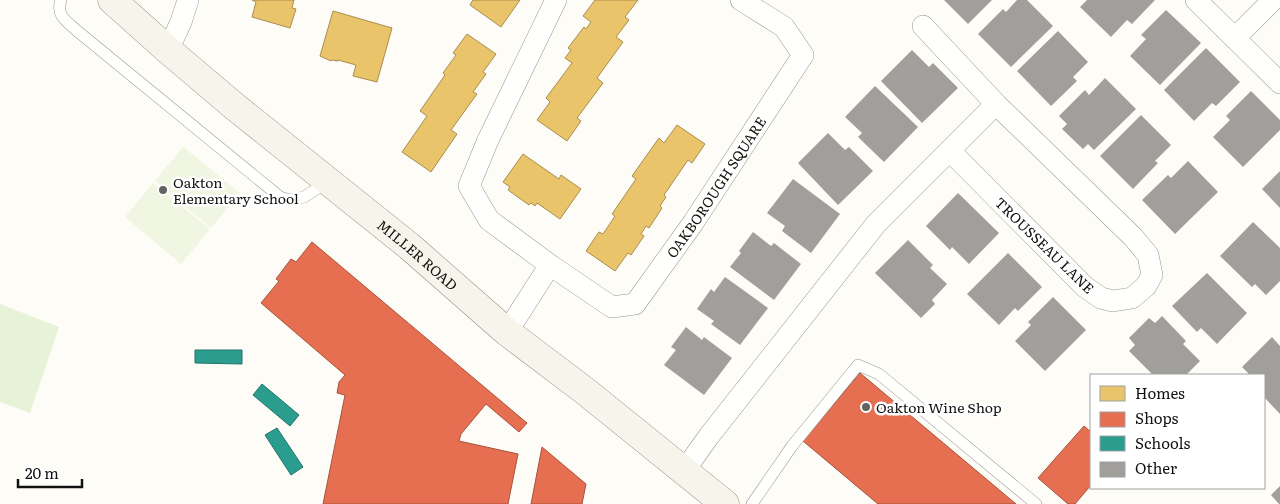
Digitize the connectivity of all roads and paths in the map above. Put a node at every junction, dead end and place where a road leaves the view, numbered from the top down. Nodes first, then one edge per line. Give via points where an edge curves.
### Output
1 (61, 0) edge
2 (112, 0) edge
3 (188, 0) edge
4 (556, 0) edge
5 (741, 0) edge
6 (1196, 0) edge
7 (1274, 0) edge
8 (923, 26) dead end
9 (1235, 38) junction
10 (168, 50) junction
11 (1280, 83) edge
12 (996, 104) junction
13 (950, 151) junction
14 (329, 182) junction
15 (550, 265) junction
16 (507, 332) junction
17 (684, 471) junction
18 (725, 504) edge
19 (752, 504) edge
20 (1036, 504) edge

1 - 14 lane via 62,17 76,30 280,197 290,200 304,197
2 - 10 street, MILLER ROAD
3 - 10 street
4 - 15 street, OAKBOROUGH SQUARE via 468,186 489,220
5 - 15 street, OAKBOROUGH SQUARE via 784,27 803,55 636,304 612,307
6 - 9 street
7 - 9 street
8 - 12 street, TROUSSEAU LANE
9 - 11 street
10 - 14 street, MILLER ROAD
12 - 13 street
12 - 13 street, TROUSSEAU LANE via 1148,255 1152,275 1146,286 1132,298 1113,301 1101,298
13 - 17 street via 876,224
14 - 16 street, MILLER ROAD via 409,246
15 - 16 street
16 - 17 street, MILLER ROAD
17 - 18 street, MILLER ROAD
19 - 20 lane via 792,446 858,366 879,374

